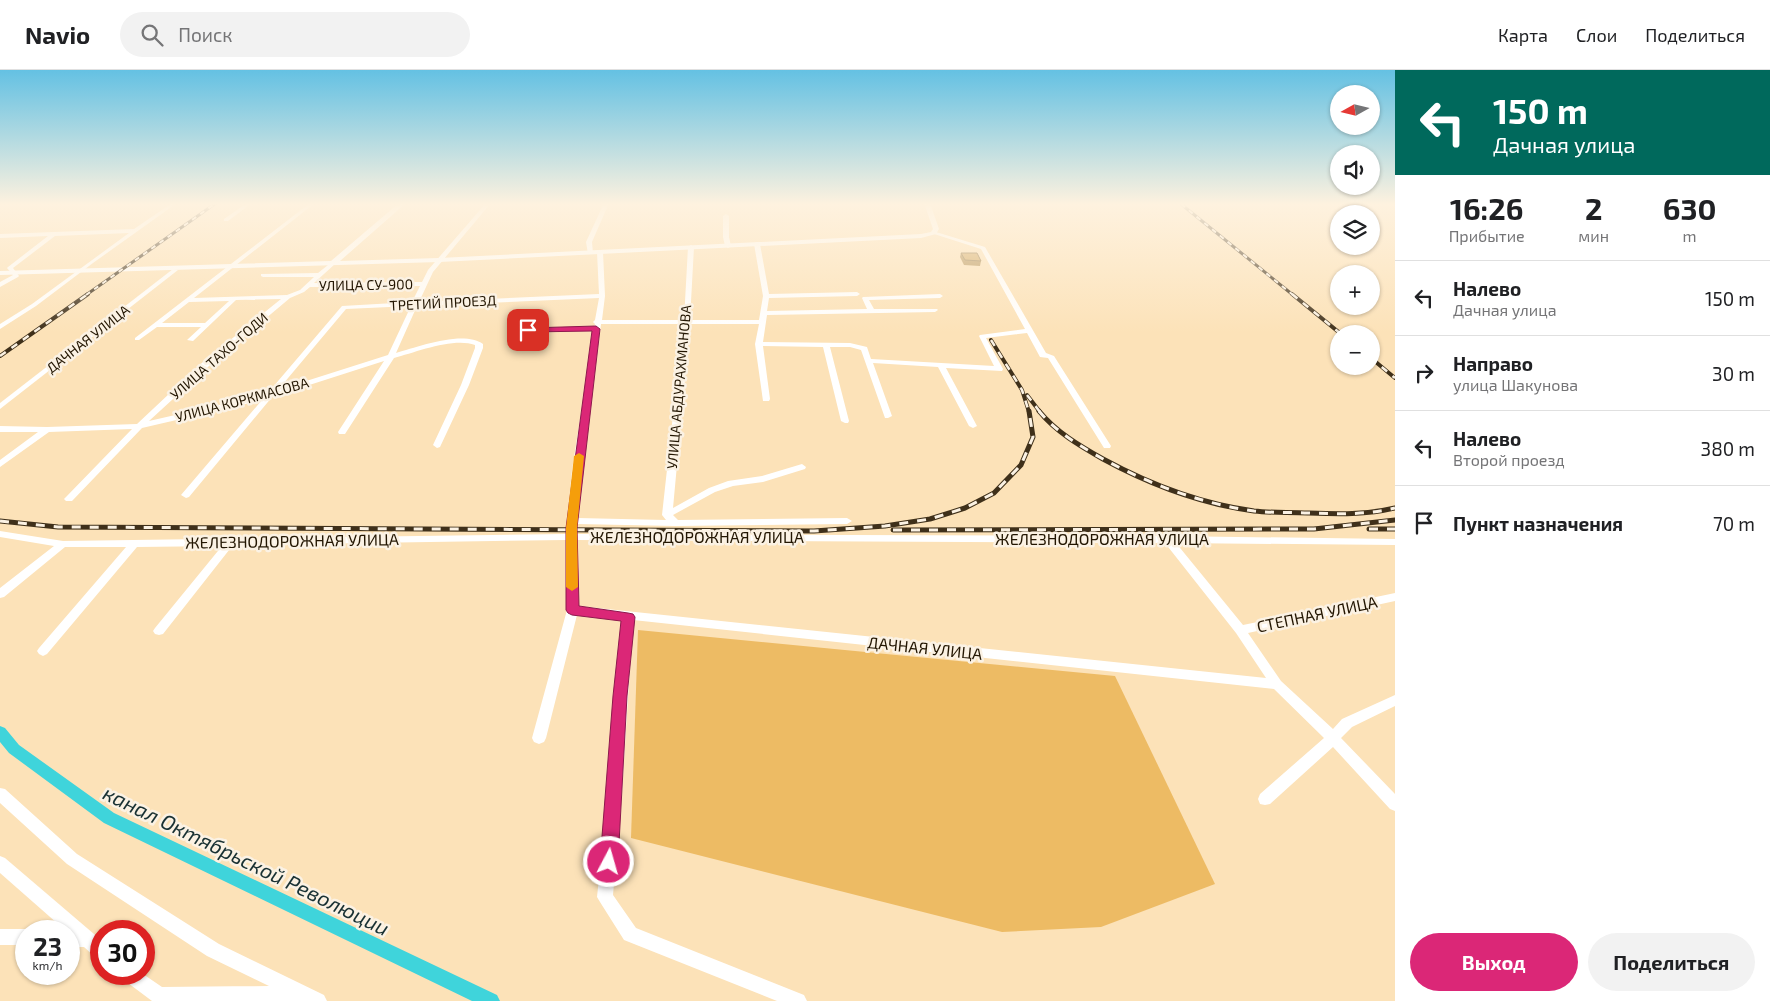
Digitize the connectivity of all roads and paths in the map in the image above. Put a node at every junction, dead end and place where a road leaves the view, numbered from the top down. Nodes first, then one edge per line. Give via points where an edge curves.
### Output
1 (38, 246) edge
2 (113, 246) edge
3 (255, 246) edge
4 (352, 246) edge
5 (450, 246) edge
6 (589, 246) edge
7 (711, 246) edge
8 (757, 246) edge
9 (978, 246) edge
10 (691, 247) junction
11 (600, 252) junction
12 (590, 253) junction
13 (438, 260) junction
14 (333, 263) junction
15 (175, 270) dead end
16 (0, 273) edge
17 (263, 275) dead end
18 (320, 275) junction
19 (424, 284) junction
20 (0, 285) edge
21 (308, 286) junction
22 (857, 294) dead end
23 (602, 296) junction
24 (766, 296) junction
25 (940, 296) dead end
26 (288, 297) junction
27 (234, 299) junction
28 (188, 300) junction
29 (414, 305) junction
30 (935, 310) dead end
31 (872, 312) junction
32 (764, 313) junction
33 (686, 322) junction
34 (763, 322) junction
35 (154, 325) junction
36 (207, 325) junction
37 (596, 325) junction
38 (0, 327) edge
39 (510, 330) dead end
40 (1029, 331) junction
41 (137, 339) dead end
42 (191, 340) dead end
43 (759, 344) junction
44 (826, 346) junction
45 (391, 356) junction
46 (869, 362) junction
47 (941, 366) junction
48 (268, 396) junction
49 (766, 399) dead end
50 (0, 407) edge
51 (888, 416) dead end
52 (845, 421) dead end
53 (139, 426) junction
54 (973, 426) dead end
55 (0, 429) edge
56 (47, 430) junction
57 (342, 432) dead end
58 (437, 445) dead end
59 (1107, 446) dead end
60 (0, 464) edge
61 (802, 467) dead end
62 (186, 495) dead end
63 (69, 499) dead end
64 (667, 515) junction
65 (573, 521) junction
66 (847, 521) dead end
67 (676, 523) junction
68 (0, 534) edge
69 (572, 537) junction
70 (1167, 539) junction
71 (231, 541) junction
72 (1395, 542) edge
73 (63, 544) junction
74 (134, 544) junction
75 (0, 594) edge
76 (1395, 597) edge
77 (572, 610) junction
78 (628, 617) junction
79 (1240, 630) junction
80 (159, 631) dead end
81 (42, 651) dead end
82 (1277, 684) junction
83 (1395, 700) edge
84 (539, 738) dead end
85 (1333, 738) junction
86 (0, 794) edge
87 (1265, 799) dead end
88 (1395, 804) edge
89 (0, 863) edge
90 (0, 937) edge
91 (15, 938) edge
92 (80, 939) edge
93 (86, 939) junction
94 (90, 942) edge
95 (143, 985) edge
96 (311, 998) edge
97 (159, 999) edge
98 (798, 1001) edge

1 - 20 street via 10,268 16,276
2 - 38 street
3 - 28 street
4 - 14 street
5 - 13 street
6 - 12 street
7 - 10 street
8 - 24 street
9 - 40 street via 983,248
10 - 11 street
10 - 33 street, УЛИЦА АБДУРАХМАНОВА
11 - 12 street
11 - 23 street
12 - 13 street
13 - 14 street
13 - 19 street
14 - 16 street
14 - 18 street, УЛИЦА ТАХО-ГОДИ
15 - 50 street, ДАЧНАЯ УЛИЦА
17 - 18 street
18 - 21 street, УЛИЦА ТАХО-ГОДИ
19 - 21 street, УЛИЦА СУ-900
19 - 29 street
21 - 26 street, УЛИЦА ТАХО-ГОДИ
22 - 24 street
23 - 29 street, ТРЕТИЙ ПРОЕЗД
23 - 37 street
24 - 32 street
25 - 31 street via 865,298
26 - 27 street
26 - 53 street, УЛИЦА ТАХО-ГОДИ via 206,364
27 - 28 street
27 - 36 street
28 - 35 street
29 - 45 street
29 - 48 street, ТРЕТИЙ ПРОЕЗД via 344,308
30 - 31 street
31 - 32 street
32 - 34 street
33 - 34 street
33 - 37 street
33 - 64 street, УЛИЦА АБДУРАХМАНОВА
34 - 43 street
35 - 36 street
35 - 41 street
36 - 42 street
37 - 39 street
37 - 65 street
40 - 47 street via 982,336 999,369
40 - 59 street via 1043,356 1050,356
43 - 44 street
43 - 49 street
44 - 46 street via 861,347
44 - 52 street
45 - 48 street, УЛИЦА КОРКМАСОВА
45 - 57 street
45 - 58 street, УЛИЦА КОРКМАСОВА via 453,341 479,344 465,385
46 - 47 street
46 - 51 street
47 - 54 street
48 - 53 street, УЛИЦА КОРКМАСОВА
48 - 62 street
53 - 56 street, УЛИЦА КОРКМАСОВА
53 - 63 street, УЛИЦА ТАХО-ГОДИ
55 - 56 street, УЛИЦА КОРКМАСОВА
56 - 60 street
61 - 64 street via 763,479 731,483
64 - 67 street
65 - 67 street
65 - 69 street
66 - 67 street
68 - 73 street, ЖЕЛЕЗНОДОРОЖНАЯ УЛИЦА
69 - 70 street, ЖЕЛЕЗНОДОРОЖНАЯ УЛИЦА
69 - 71 street, ЖЕЛЕЗНОДОРОЖНАЯ УЛИЦА
69 - 77 street
70 - 72 street, ЖЕЛЕЗНОДОРОЖНАЯ УЛИЦА
70 - 79 street
71 - 74 street, ЖЕЛЕЗНОДОРОЖНАЯ УЛИЦА
71 - 80 street
73 - 74 street, ЖЕЛЕЗНОДОРОЖНАЯ УЛИЦА
73 - 75 street
74 - 81 street
76 - 79 street, СТЕПНАЯ УЛИЦА
77 - 78 street, ДАЧНАЯ УЛИЦА
77 - 84 street
78 - 82 street, ДАЧНАЯ УЛИЦА
78 - 98 street via 605,897 630,934
79 - 82 street
82 - 85 street
83 - 85 street via 1347,723
85 - 87 street
85 - 88 street
86 - 96 street via 72,859 213,950
89 - 93 street
90 - 91 street
92 - 93 street
93 - 94 street
95 - 97 street
96 - 97 street

